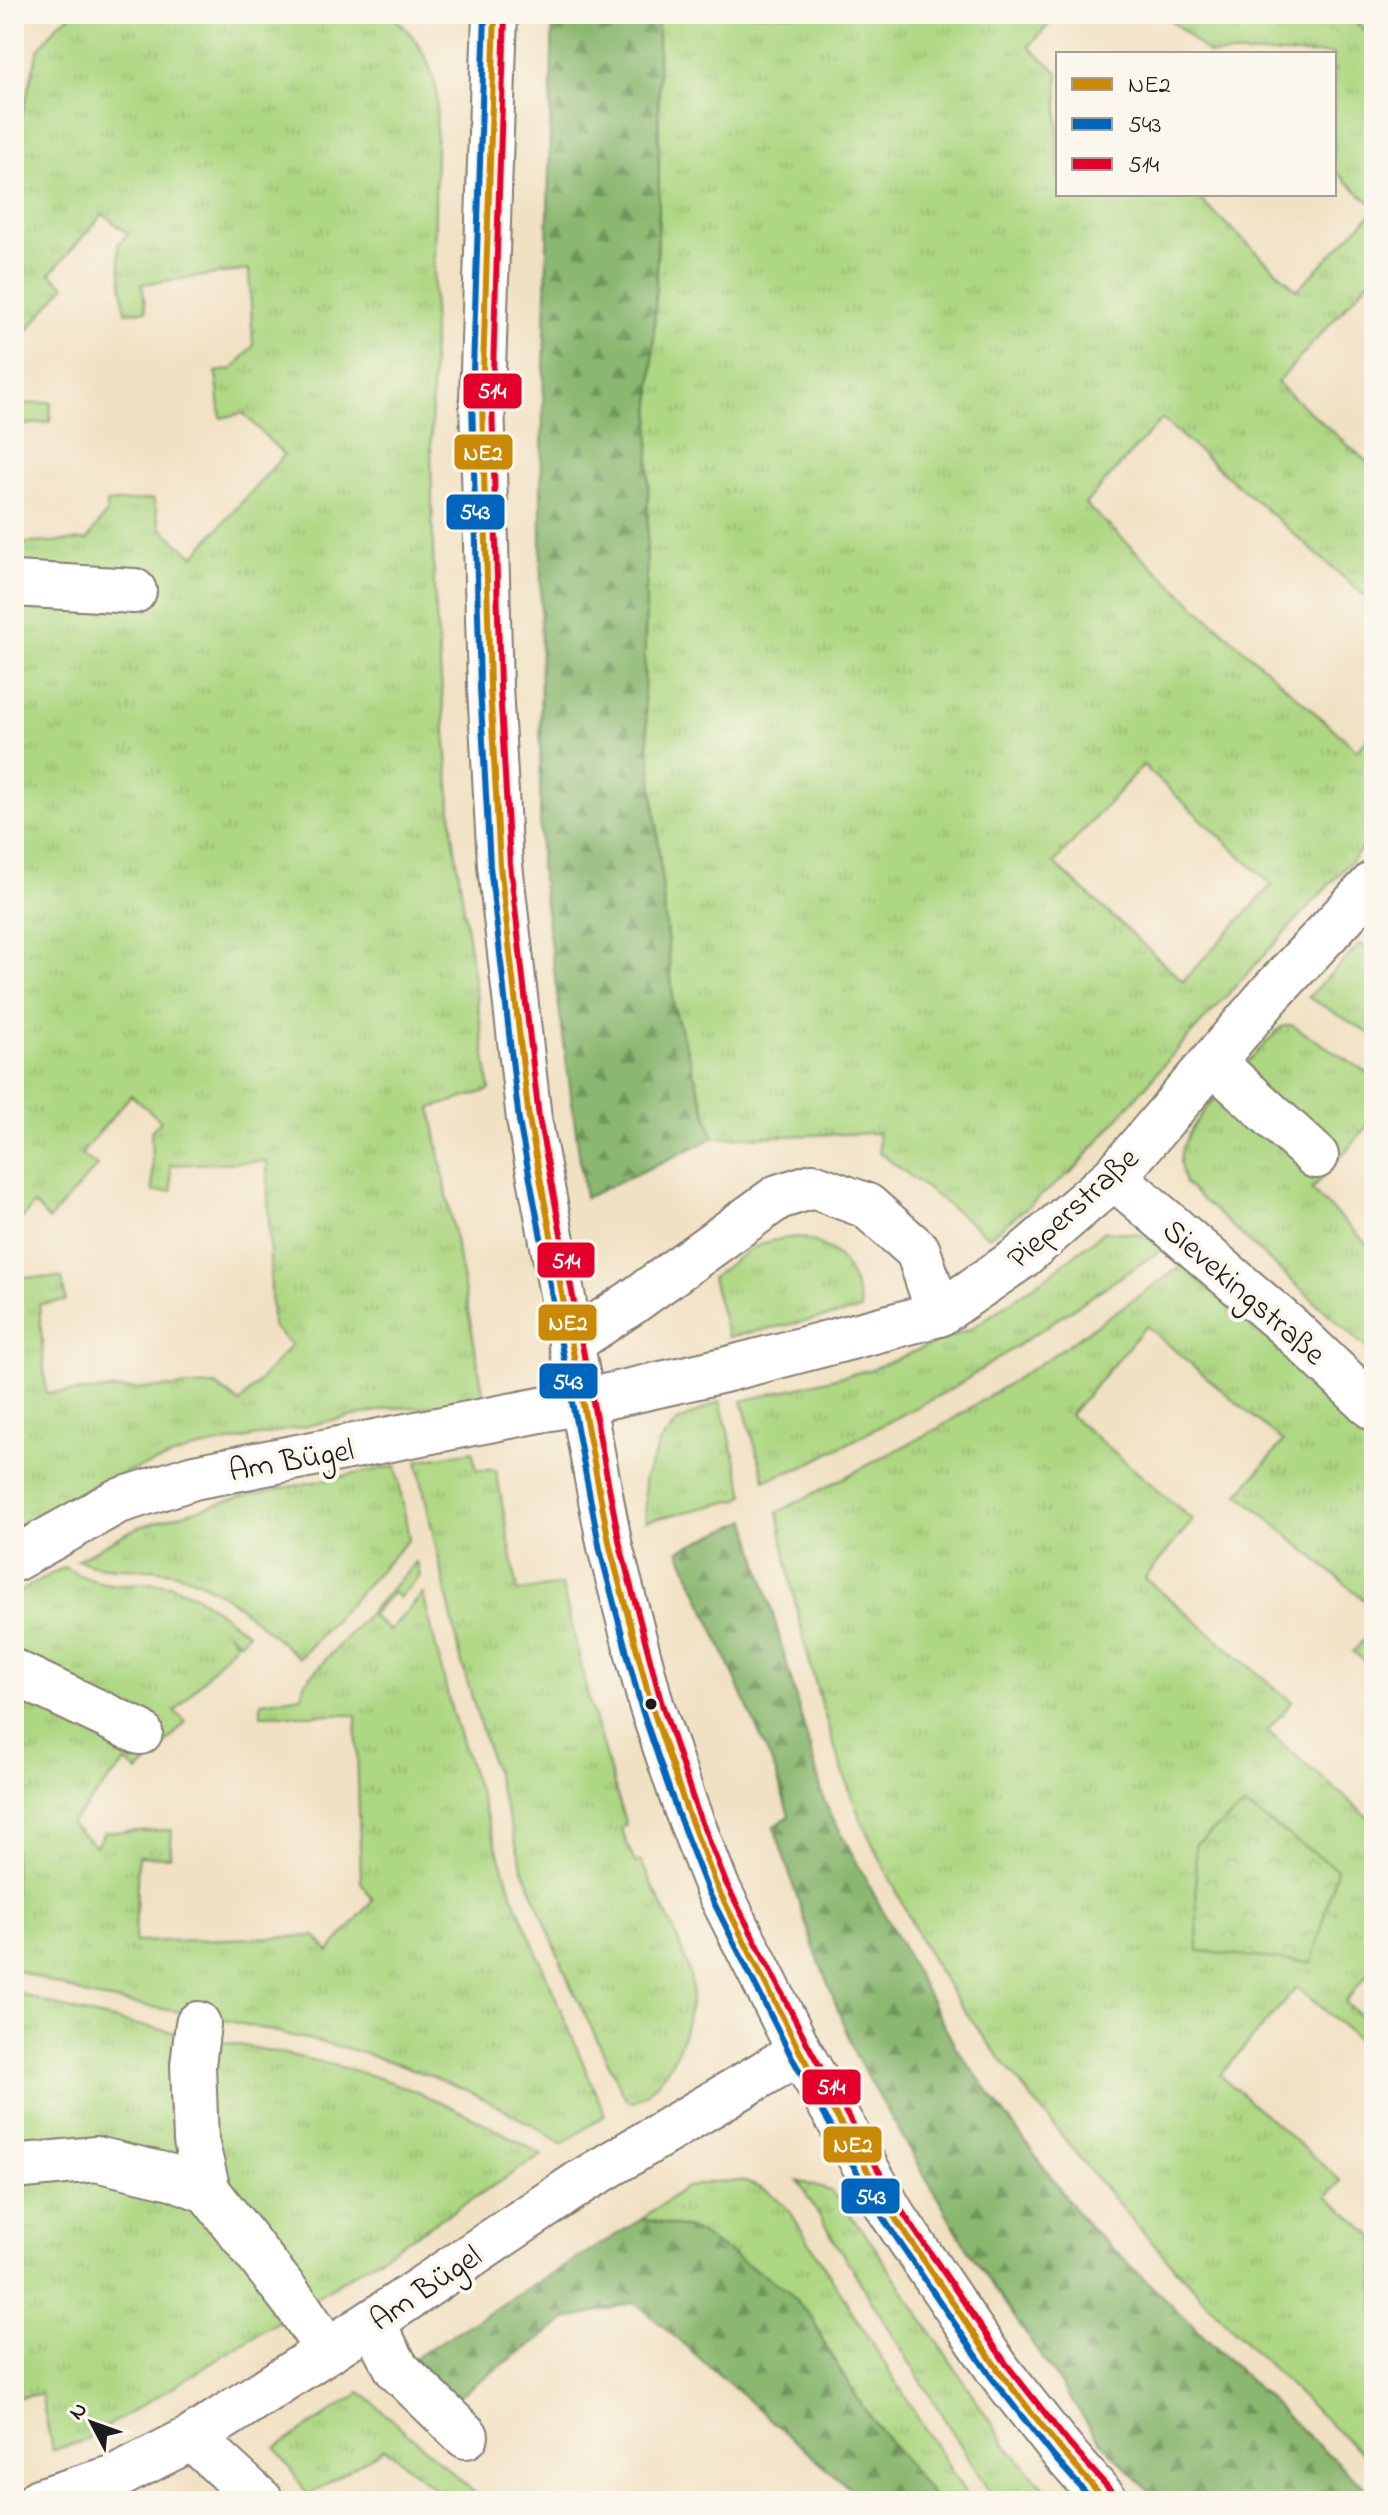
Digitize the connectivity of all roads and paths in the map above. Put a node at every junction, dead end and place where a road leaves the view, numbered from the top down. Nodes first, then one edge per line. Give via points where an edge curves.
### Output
1 (495, 14) edge
2 (14, 584) edge
3 (134, 591) dead end
4 (1374, 883) edge
5 (1213, 1062) junction
6 (1316, 1156) dead end
7 (1114, 1177) junction
8 (939, 1314) junction
9 (571, 1343) junction
10 (582, 1402) junction
11 (1374, 1408) edge
12 (14, 1559) edge
13 (14, 1672) edge
14 (140, 1732) dead end
15 (198, 2024) dead end
16 (800, 2052) junction
17 (14, 2167) edge
18 (208, 2191) junction
19 (372, 2322) junction
20 (328, 2351) junction
21 (466, 2436) dead end
22 (192, 2438) junction
23 (39, 2501) edge
24 (261, 2501) edge
25 (1106, 2501) edge

1 - 9 street via 482,400 500,865 529,1119
2 - 3 street
4 - 5 street, Pieperstraße
5 - 6 street
5 - 7 street, Pieperstraße
7 - 8 street, Pieperstraße via 1020,1258
7 - 11 street, Sievekingstraße
8 - 9 street via 918,1251 867,1206 813,1186 778,1197
8 - 10 street, Pieperstraße
9 - 10 street
10 - 12 street, Am Bügel via 194,1477 116,1502
10 - 16 street via 610,1547 671,1764 717,1887
13 - 14 street
15 - 18 street via 193,2065 196,2141
16 - 19 street, Am Bügel via 581,2182
16 - 25 street via 891,2212 981,2344
17 - 18 street via 96,2159
18 - 20 street
19 - 20 street, Am Bügel
19 - 21 street via 397,2369
20 - 22 street, Am Bügel
22 - 23 street, Am Bügel via 115,2477
22 - 24 street

